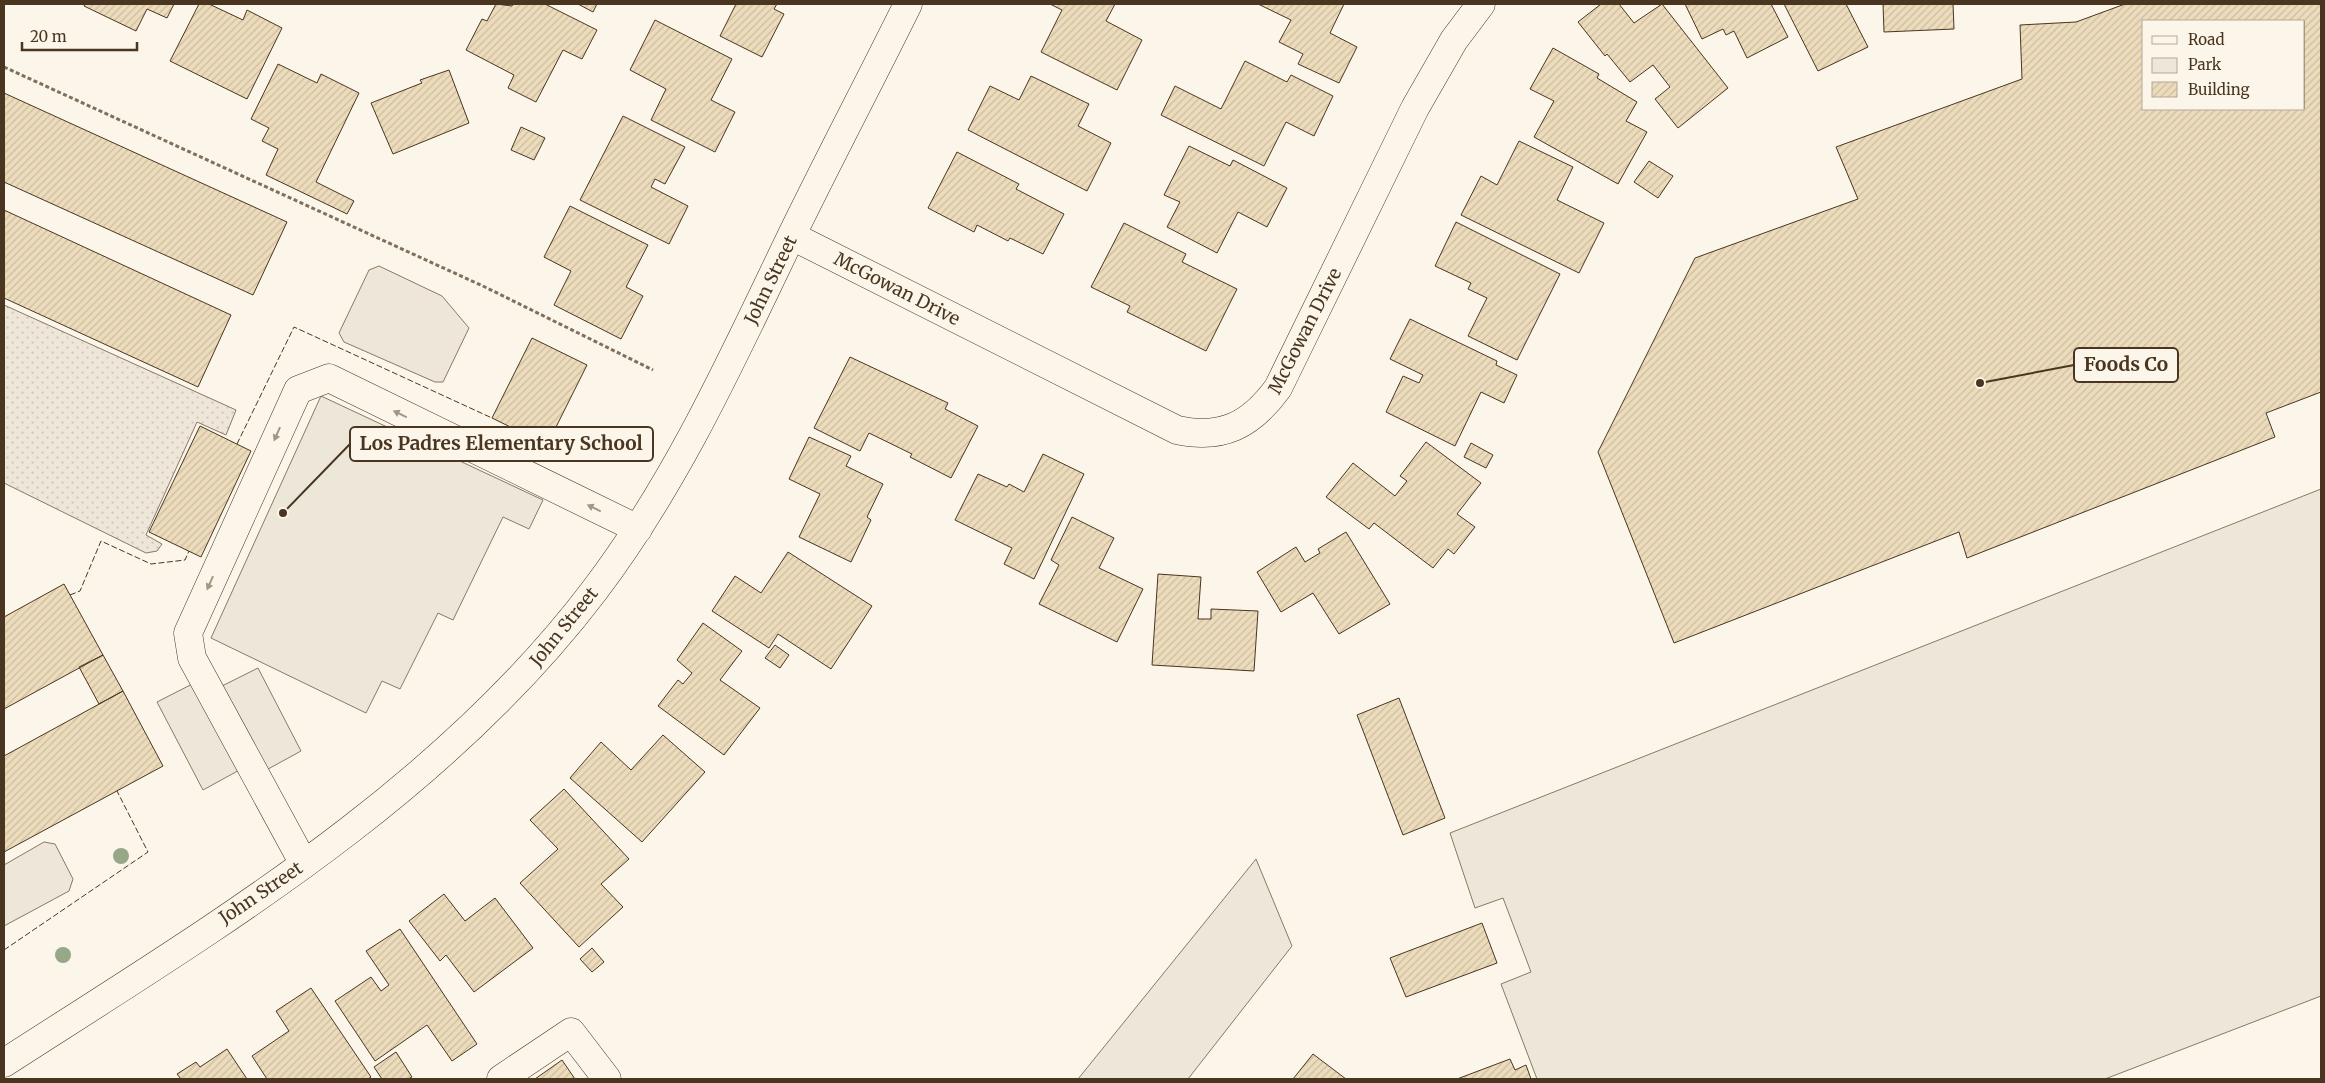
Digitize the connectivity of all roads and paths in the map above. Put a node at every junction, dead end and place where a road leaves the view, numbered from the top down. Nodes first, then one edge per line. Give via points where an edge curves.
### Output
1 (908, 4) edge
2 (1481, 4) edge
3 (4, 67) edge
4 (792, 236) junction
5 (653, 370) dead end
6 (638, 529) junction
7 (304, 864) junction
8 (4, 1063) edge
9 (501, 1079) edge
10 (608, 1079) edge

1 - 4 main road, John Street
2 - 4 main road, McGowan Drive via 1454,40 1415,108 1278,388 1267,404 1254,414 1239,425 1220,432 1198,434 1177,430
3 - 5 path via 486,287
4 - 6 main road, John Street via 715,395 656,503
6 - 7 main road, John Street via 594,592 527,672 438,757 348,833
6 -> 7 main road via 329,378 298,390 188,633 192,658
7 - 8 main road, John Street
9 - 10 main road via 571,1032

